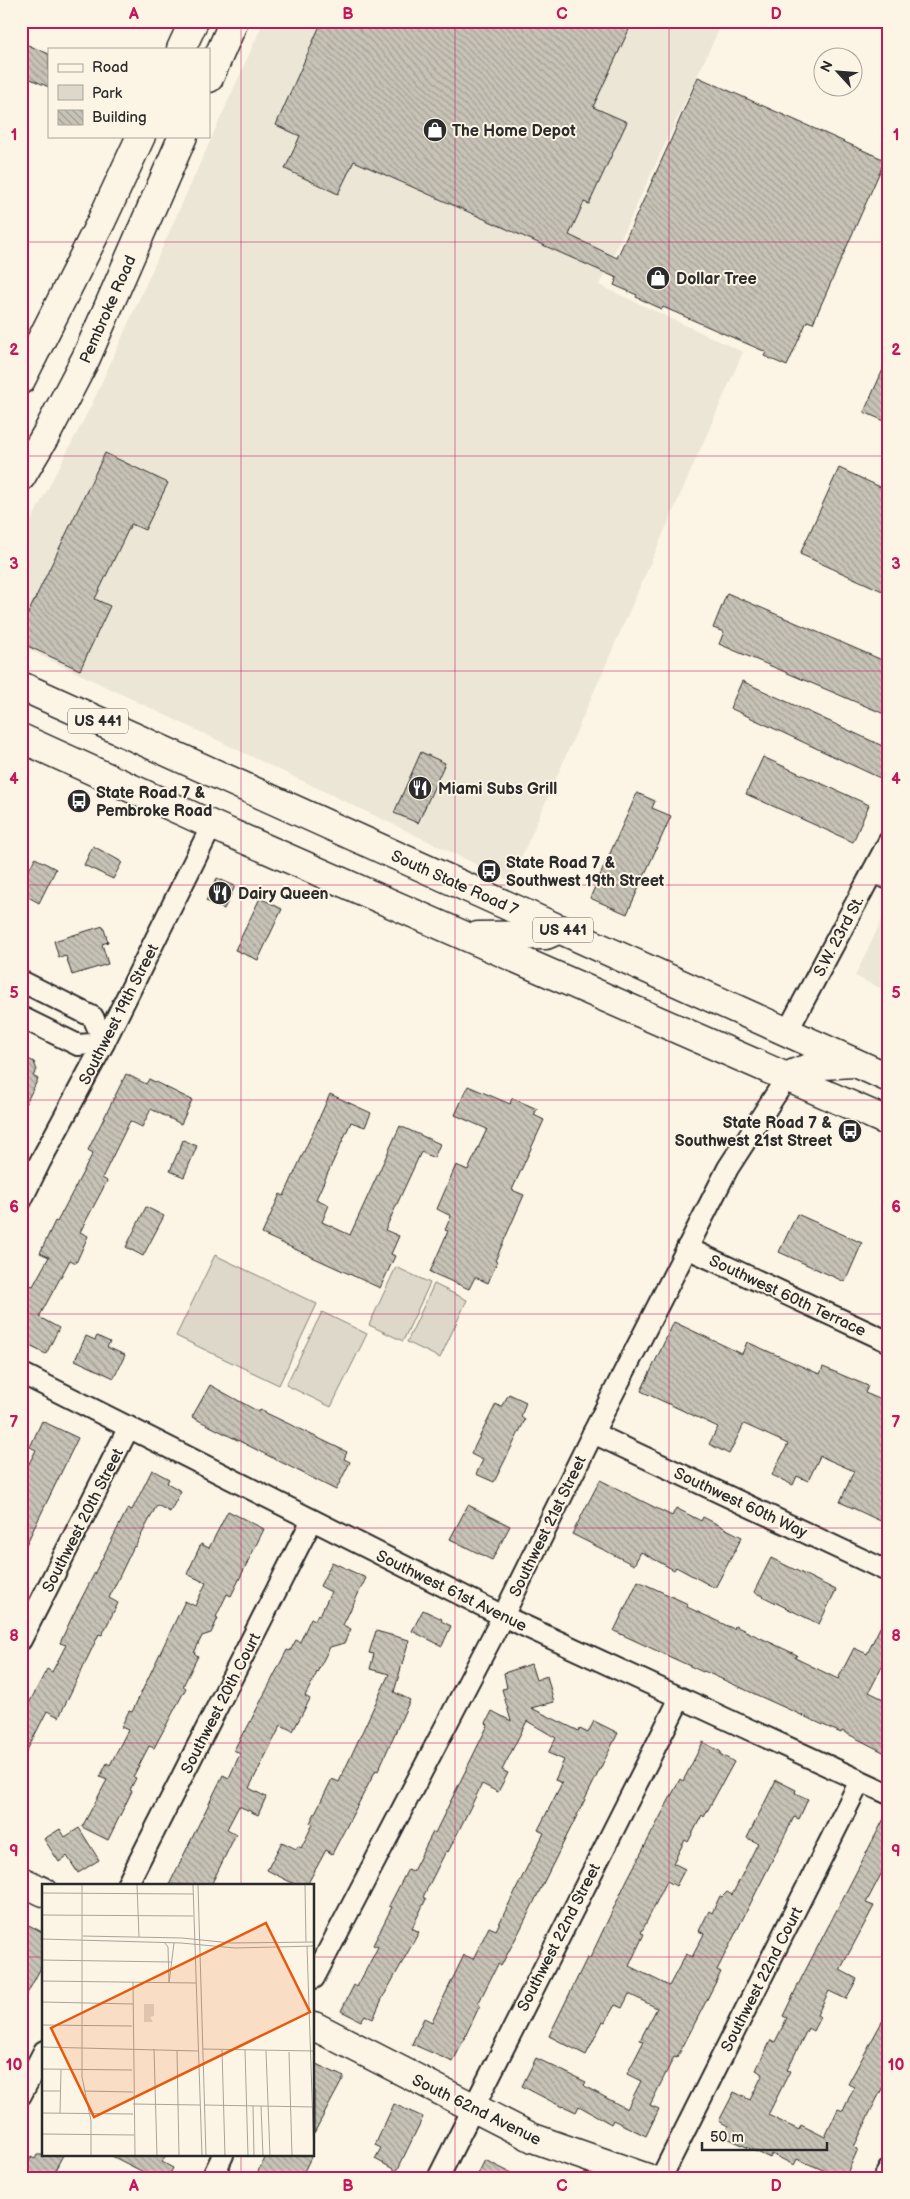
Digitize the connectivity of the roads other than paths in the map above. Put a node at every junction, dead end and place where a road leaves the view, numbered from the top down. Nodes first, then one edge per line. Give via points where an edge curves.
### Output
1 (194, 21) edge
2 (234, 21) edge
3 (181, 48) edge
4 (210, 76) edge
5 (140, 138) edge
6 (182, 138) edge
7 (21, 380) edge
8 (21, 477) edge
9 (21, 686) edge
10 (21, 738) edge
11 (212, 825) junction
12 (889, 841) edge
13 (881, 876) edge
14 (560, 929) junction
15 (466, 936) junction
16 (21, 981) edge
17 (21, 1017) edge
18 (787, 1032) junction
19 (104, 1043) junction
20 (715, 1046) junction
21 (856, 1063) junction
22 (787, 1077) junction
23 (889, 1078) edge
24 (889, 1122) edge
25 (21, 1201) edge
26 (687, 1248) junction
27 (889, 1342) edge
28 (21, 1373) edge
29 (129, 1427) junction
30 (593, 1433) junction
31 (312, 1520) junction
32 (889, 1572) edge
33 (503, 1616) junction
34 (21, 1640) edge
35 (680, 1698) junction
36 (860, 1781) junction
37 (889, 1794) edge
38 (21, 1881) edge
39 (128, 1884) edge
40 (42, 1891) edge
41 (315, 1976) edge
42 (315, 2027) edge
43 (42, 2055) edge
44 (21, 2096) edge
45 (472, 2108) junction
46 (223, 2156) edge
47 (889, 2169) edge
48 (212, 2178) edge
49 (438, 2178) edge
50 (647, 2178) edge
51 (661, 2178) edge
52 (884, 2178) edge

1 - 3 main road
2 - 4 main road
5 - 7 main road
6 - 8 main road, Pembroke Road via 86,358
9 - 14 main road, South State Road 7 / US 441
10 - 11 main road, US 441
11 - 15 main road, US 441
11 - 19 street, Southwest 19th Street
12 - 13 street, S.W. 23rd St.
13 - 18 street, S.W. 23rd St.
14 - 15 main road via 546,936
14 - 18 main road, South State Road 7 / US 441
15 - 20 main road, US 441
16 - 19 street via 93,1017
17 - 19 street via 78,1045
18 - 20 main road via 760,1045
18 - 21 main road, South State Road 7 / US 441
19 - 25 street, Southwest 19th Street
20 - 22 main road, US 441
21 - 22 main road via 814,1067
21 - 23 main road, South State Road 7 / US 441
22 - 24 main road, US 441
22 - 26 street, Southwest 21st Street via 728,1168
26 - 27 street, Southwest 60th Terrace
26 - 30 street, Southwest 21st Street
28 - 29 street, Southwest 61st Avenue
29 - 31 street, Southwest 61st Avenue
29 - 34 street, Southwest 20th Street
30 - 32 street, Southwest 60th Way
30 - 33 street, Southwest 21st Street
31 - 33 street, Southwest 61st Avenue
31 - 39 street, Southwest 20th Court
33 - 35 street, Southwest 61st Avenue
33 - 41 street, Southwest 21st Street
35 - 36 street, Southwest 61st Avenue
35 - 45 street, Southwest 22nd Street
36 - 37 street, Southwest 61st Avenue
36 - 51 street, Southwest 22nd Court
38 - 40 main road
42 - 45 main road, South 62nd Avenue
43 - 44 street
45 - 49 street, Southwest 22nd Street
45 - 50 main road, South 62nd Avenue via 533,2138
46 - 48 street
47 - 52 street

